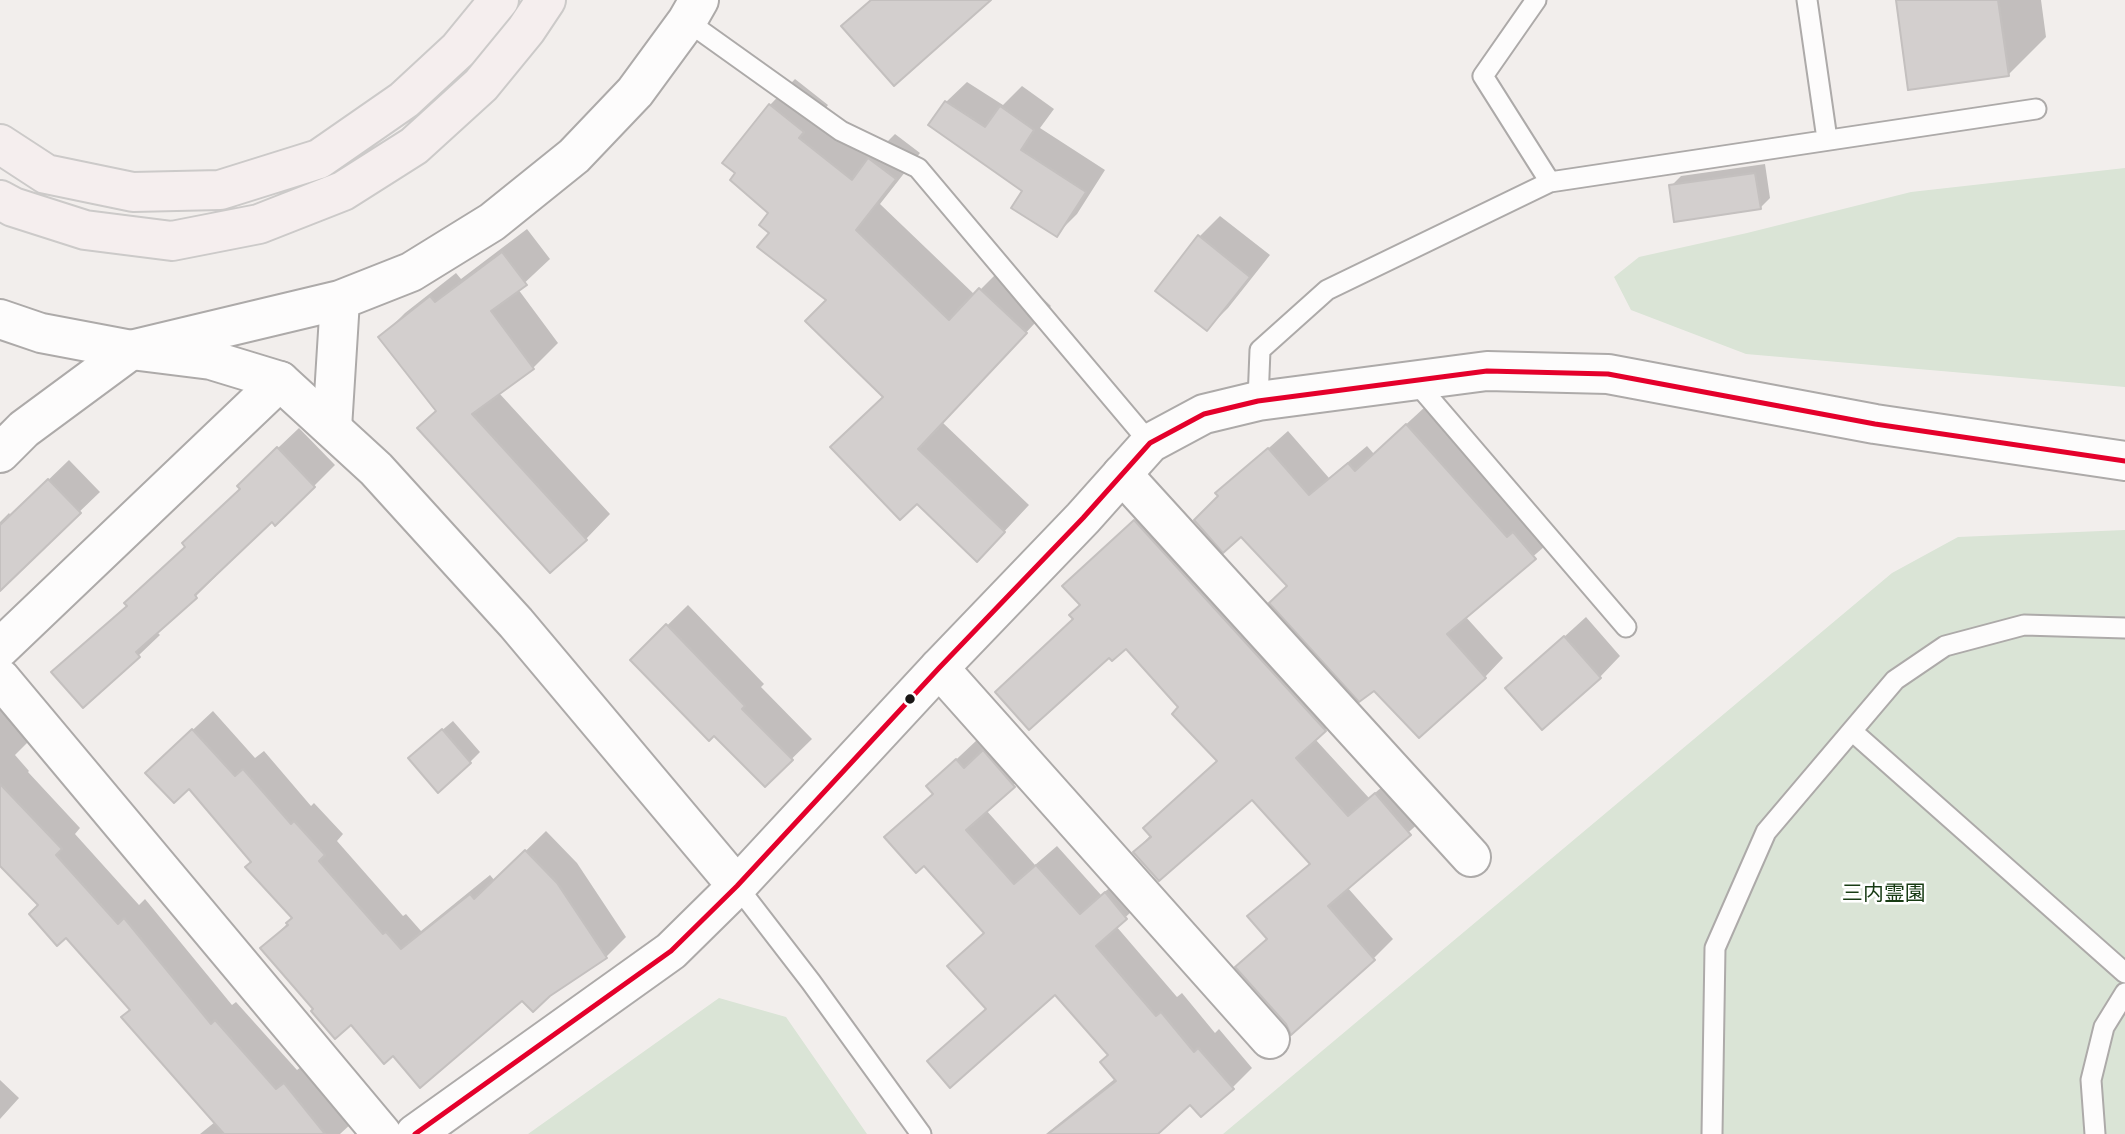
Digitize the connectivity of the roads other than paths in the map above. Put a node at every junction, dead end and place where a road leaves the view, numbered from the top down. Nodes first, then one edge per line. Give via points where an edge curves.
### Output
1 (499, 0) edge
2 (546, 0) edge
3 (1536, 0) edge
4 (1807, 0) edge
5 (693, 10) edge
6 (2036, 109) dead end
7 (1826, 139) junction
8 (0, 144) edge
9 (1550, 183) junction
10 (0, 200) edge
11 (340, 300) junction
12 (0, 319) edge
13 (131, 350) junction
14 (1414, 380) junction
15 (280, 382) junction
16 (1258, 401) junction
17 (332, 428) junction
18 (1150, 443) junction
19 (0, 453) edge
20 (2125, 461) edge
21 (1122, 474) junction
22 (1626, 627) dead end
23 (2125, 628) edge
24 (0, 648) edge
25 (939, 668) junction
26 (0, 678) edge
27 (1852, 731) junction
28 (1471, 857) dead end
29 (737, 886) junction
30 (2125, 973) edge
31 (2125, 993) edge
32 (1270, 1040) dead end
33 (382, 1134) edge
34 (415, 1134) edge
35 (921, 1134) edge
36 (1712, 1134) edge
37 (2095, 1134) edge

1 - 8 highway via 458,50 404,100 319,159 220,190 133,192 46,174
2 - 10 highway via 481,85 414,146 343,191 259,224 172,241 85,230
3 - 9 lane via 1483,76
4 - 7 lane
5 - 11 street via 635,92 574,156 492,222 411,272
5 - 18 lane via 841,131 918,168
6 - 7 lane
7 - 9 lane
9 - 16 lane via 1327,289 1260,350
11 - 13 street
11 - 17 street
12 - 13 street via 41,333
13 - 15 street via 211,360
13 - 19 street via 24,429
14 - 16 street
14 - 20 street via 1487,372 1608,374 1875,424
14 - 22 lane
15 - 17 street
15 - 24 street
16 - 18 street via 1204,414
17 - 29 street via 376,469 516,622
18 - 21 street
21 - 25 street
21 - 28 street
23 - 27 lane via 2024,625 1945,646 1895,680
25 - 29 street
25 - 32 street
26 - 33 street
27 - 30 lane
27 - 36 lane via 1766,832 1715,947
29 - 34 street via 671,951
29 - 35 lane
31 - 37 lane via 2104,1027 2091,1080

